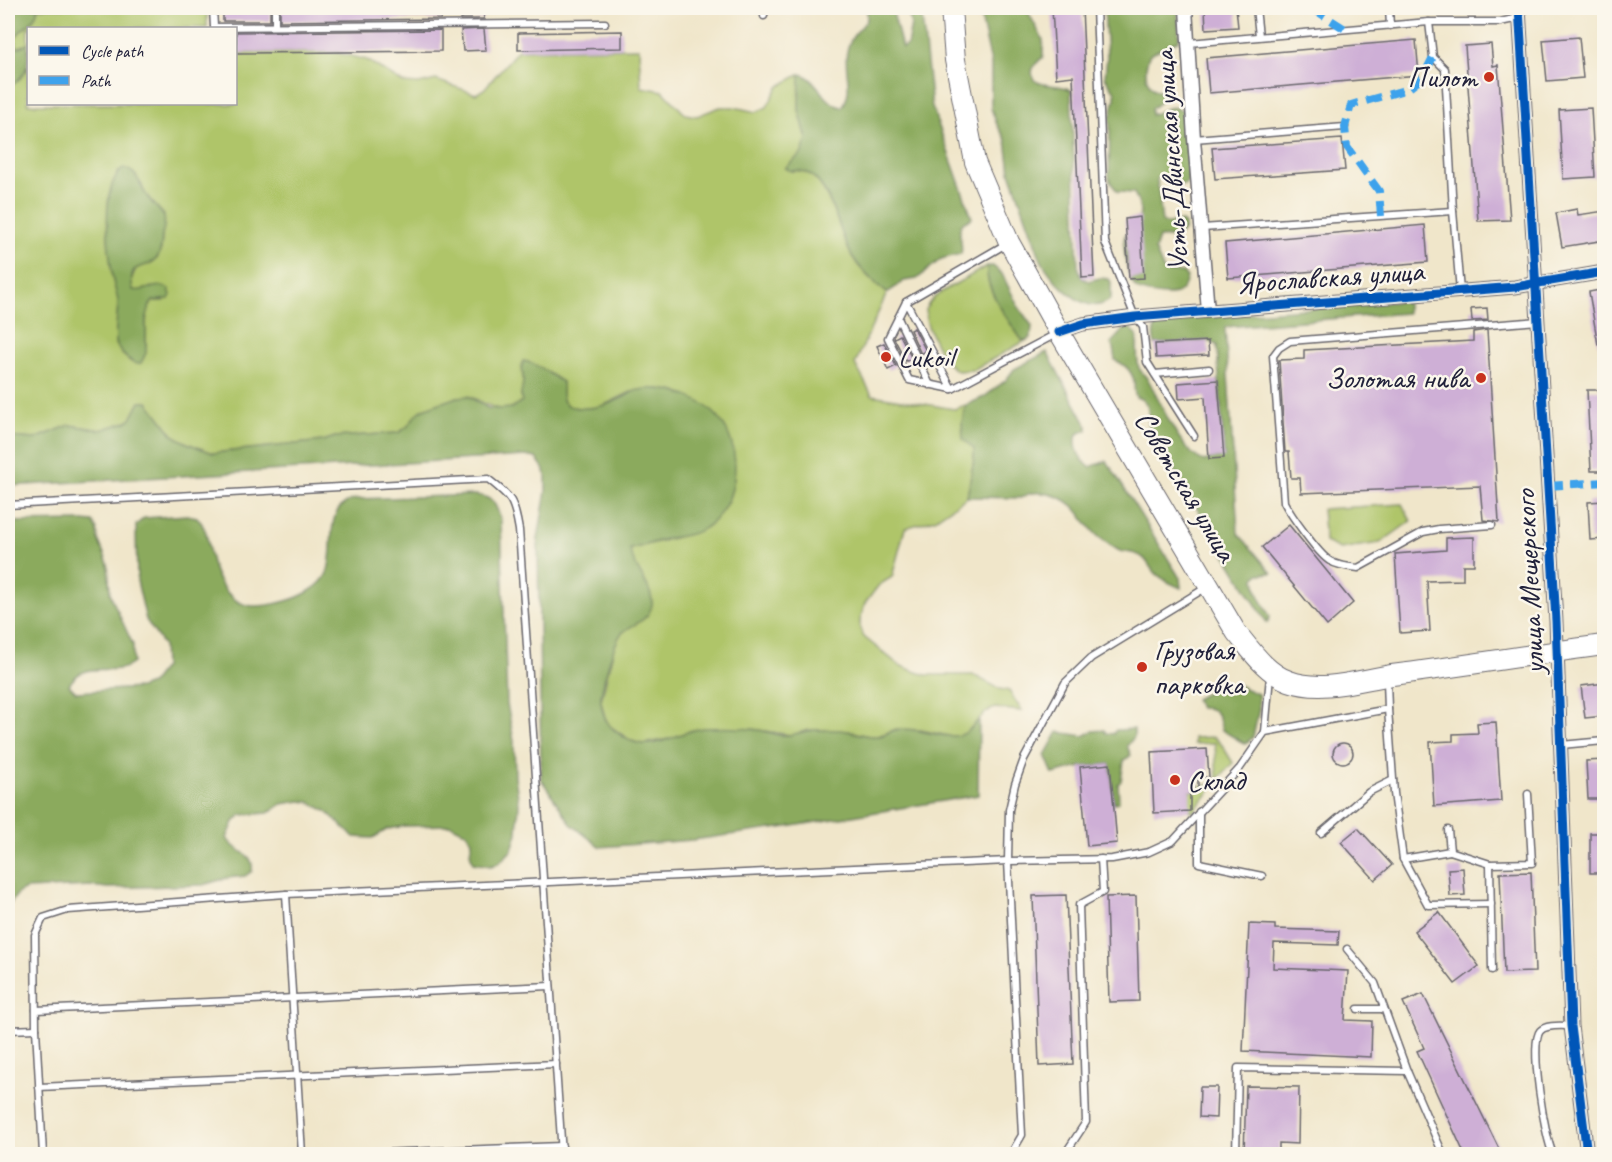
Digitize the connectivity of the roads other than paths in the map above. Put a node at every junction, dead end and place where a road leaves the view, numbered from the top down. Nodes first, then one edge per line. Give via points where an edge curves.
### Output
1 (213, 8) edge
2 (275, 8) edge
3 (765, 8) edge
4 (951, 8) edge
5 (1096, 8) edge
6 (1186, 8) edge
7 (1256, 8) edge
8 (1389, 8) edge
9 (1519, 13) edge
10 (764, 16) dead end
11 (1429, 22) junction
12 (605, 23) dead end
13 (276, 26) junction
14 (1390, 26) junction
15 (1259, 36) junction
16 (1189, 43) junction
17 (1345, 127) dead end
18 (1194, 139) junction
19 (1453, 211) junction
20 (1200, 228) junction
21 (1009, 242) junction
22 (1605, 272) edge
23 (1536, 284) junction
24 (1460, 291) junction
25 (906, 302) junction
26 (1208, 311) junction
27 (1135, 316) junction
28 (898, 318) junction
29 (1539, 321) junction
30 (1059, 332) junction
31 (1209, 369) dead end
32 (1155, 374) junction
33 (930, 385) junction
34 (952, 389) junction
35 (1194, 436) dead end
36 (8, 505) edge
37 (1492, 525) dead end
38 (1209, 585) junction
39 (1605, 645) edge
40 (1557, 651) junction
41 (1270, 672) junction
42 (1386, 676) junction
43 (1388, 710) junction
44 (1265, 732) junction
45 (1605, 741) edge
46 (1561, 745) junction
47 (1393, 780) junction
48 (1528, 794) dead end
49 (1199, 812) junction
50 (1448, 830) dead end
51 (1321, 833) dead end
52 (1450, 852) junction
53 (1101, 859) junction
54 (1403, 859) junction
55 (1008, 861) junction
56 (1490, 864) junction
57 (1262, 876) dead end
58 (542, 883) junction
59 (286, 894) junction
60 (1491, 904) junction
61 (1347, 949) dead end
62 (1492, 970) dead end
63 (550, 986) junction
64 (294, 998) junction
65 (1358, 1009) dead end
66 (1383, 1009) junction
67 (36, 1010) junction
68 (1571, 1026) junction
69 (36, 1029) junction
70 (8, 1030) edge
71 (556, 1064) junction
72 (1407, 1071) junction
73 (298, 1075) junction
74 (39, 1087) junction
75 (562, 1146) junction
76 (43, 1155) edge
77 (302, 1155) edge
78 (353, 1155) edge
79 (562, 1155) edge
80 (1011, 1155) edge
81 (1065, 1155) edge
82 (1236, 1155) edge
83 (1443, 1155) edge
84 (1553, 1155) edge
85 (1587, 1155) edge

1 - 13 lane via 214,27
2 - 13 lane
3 - 10 lane
4 - 21 main road, Советская улица via 955,60 975,162
5 - 27 lane via 1105,242
6 - 16 street, Усть-Двинская улица
7 - 15 lane
8 - 14 lane
9 - 11 lane via 1500,22
9 - 23 street, улица Мещерского
11 - 14 lane
11 - 19 lane via 1432,57 1445,69
12 - 13 lane
14 - 15 lane
15 - 16 lane
16 - 18 street, Усть-Двинская улица
17 - 18 lane
18 - 20 street, Усть-Двинская улица
19 - 20 lane
19 - 24 lane
20 - 26 street, Усть-Двинская улица
21 - 25 lane
21 - 30 main road, Советская улица
22 - 23 street, Ярославская улица
23 - 24 street, Ярославская улица
23 - 29 street, улица Мещерского
24 - 26 street, Ярославская улица
25 - 28 lane
25 - 34 lane
26 - 27 street, Ярославская улица
27 - 30 street, Ярославская улица
27 - 32 lane via 1143,327 1147,362
28 - 33 lane
28 - 33 lane via 888,338 909,380
29 - 37 lane via 1290,341 1273,356 1284,502 1291,517 1329,561 1358,568 1423,532
29 - 40 street, улица Мещерского
30 - 34 lane
30 - 38 main road, Советская улица
31 - 32 lane
32 - 35 lane
33 - 34 lane
36 - 58 lane via 488,479 515,506 519,530
38 - 41 main road, Советская улица via 1236,632
38 - 55 lane via 1091,658 1065,683 1024,759 1015,784
39 - 40 main road, Советская улица
40 - 42 main road, Советская улица
40 - 46 street, улица Мещерского
41 - 42 main road, Советская улица via 1288,681 1322,686
41 - 44 lane
42 - 43 lane
43 - 44 lane
43 - 47 lane
44 - 49 lane via 1240,768
45 - 46 lane
46 - 68 street, улица Мещерского
47 - 51 lane via 1369,792
47 - 54 lane
48 - 56 lane via 1532,863
49 - 53 lane via 1165,845 1149,852
49 - 57 lane via 1199,863
50 - 52 lane
52 - 54 lane
52 - 56 lane
53 - 55 lane
53 - 81 lane via 1102,892 1079,905 1086,1122
54 - 60 lane via 1428,905
55 - 58 lane
55 - 80 lane via 1022,1135
56 - 60 lane
58 - 59 lane
58 - 63 lane
59 - 64 lane
59 - 67 lane via 68,910 43,918 35,935
60 - 62 lane
61 - 66 lane via 1375,983
63 - 64 lane
63 - 71 lane
64 - 67 lane
64 - 73 lane
65 - 66 lane
66 - 72 lane
67 - 69 lane
68 - 84 lane via 1547,1027 1540,1030 1536,1040 1540,1096
68 - 85 street, улица Мещерского
69 - 70 lane
69 - 74 lane
71 - 73 lane
71 - 75 lane
72 - 82 lane via 1238,1068
72 - 83 lane
73 - 74 lane
73 - 77 lane
74 - 76 lane
75 - 78 lane
75 - 79 lane

